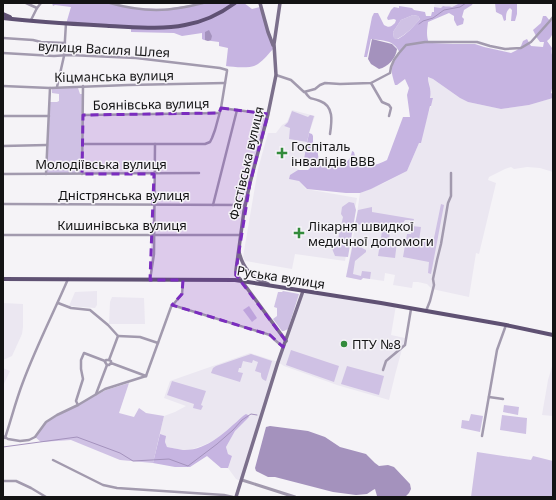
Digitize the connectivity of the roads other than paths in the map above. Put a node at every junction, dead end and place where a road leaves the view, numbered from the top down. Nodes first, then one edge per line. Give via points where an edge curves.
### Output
1 (26, 3) edge
2 (41, 3) edge
3 (110, 3) edge
4 (203, 3) edge
5 (235, 3) edge
6 (260, 3) edge
7 (280, 3) edge
8 (37, 8) junction
9 (3, 14) edge
10 (553, 17) edge
11 (3, 18) edge
12 (16, 19) junction
13 (30, 20) junction
14 (66, 24) junction
15 (3, 38) edge
16 (65, 43) junction
17 (274, 48) junction
18 (3, 53) edge
19 (64, 56) junction
20 (276, 74) junction
21 (225, 83) junction
22 (371, 83) junction
23 (3, 86) edge
24 (83, 86) junction
25 (57, 87) junction
26 (50, 88) junction
27 (304, 92) junction
28 (221, 108) junction
29 (237, 110) junction
30 (219, 114) junction
31 (268, 114) junction
32 (83, 115) junction
33 (3, 116) edge
34 (49, 116) junction
35 (389, 116) dead end
36 (330, 134) dead end
37 (83, 144) junction
38 (155, 144) junction
39 (47, 145) junction
40 (3, 146) edge
41 (451, 172) dead end
42 (199, 173) dead end
43 (3, 174) edge
44 (46, 174) junction
45 (82, 174) junction
46 (154, 174) junction
47 (3, 204) edge
48 (154, 205) junction
49 (213, 205) junction
50 (246, 205) junction
51 (3, 235) edge
52 (154, 235) junction
53 (241, 235) junction
54 (238, 250) junction
55 (3, 279) edge
56 (68, 279) junction
57 (150, 280) junction
58 (183, 280) junction
59 (241, 280) junction
60 (268, 284) junction
61 (303, 291) junction
62 (58, 303) junction
63 (172, 305) junction
64 (411, 309) junction
65 (426, 311) junction
66 (506, 325) junction
67 (553, 334) edge
68 (118, 336) junction
69 (286, 341) junction
70 (158, 343) junction
71 (283, 347) junction
72 (109, 360) junction
73 (105, 361) junction
74 (111, 363) junction
75 (107, 365) junction
76 (383, 370) dead end
77 (146, 376) junction
78 (96, 394) junction
79 (489, 397) junction
80 (503, 399) dead end
81 (78, 405) junction
82 (482, 436) dead end
83 (4, 437) edge
84 (53, 460) dead end
85 (242, 480) junction
86 (3, 481) edge
87 (197, 495) edge
88 (46, 497) edge
89 (233, 497) edge
90 (236, 497) edge
91 (295, 497) edge

1 - 8 street
2 - 8 street
3 - 4 street via 154,10
5 - 14 main road via 213,16 185,26
6 - 17 main road, Фастівська вулиця
7 - 17 main road, Фастівська вулиця
8 - 13 street
9 - 12 main road
10 - 22 street via 531,42 521,48 505,49 477,42 425,42 406,45 394,60 390,73
11 - 12 main road
12 - 13 main road
13 - 14 main road
14 - 16 street
15 - 16 street, вулиця Василя Шлея
16 - 19 street
17 - 20 main road, Фастівська вулиця
18 - 19 street, вулиця Василя Шлея
19 - 21 street, вулиця Василя Шлея via 136,58 220,68 227,70
19 - 25 street
20 - 27 street via 291,80
20 - 31 main road, Фастівська вулиця
21 - 24 street, Кіцманська вулиця
21 - 28 street
22 - 27 street via 325,83
22 - 35 street via 382,102 391,108
23 - 26 street, Кіцманська вулиця
24 - 25 street, Кіцманська вулиця
24 - 32 street
25 - 26 street, Кіцманська вулиця
26 - 34 street
27 - 36 street via 311,99 319,100 329,108 332,119
28 - 29 street, Боянівська вулиця
28 - 30 street
29 - 31 street, Боянівська вулиця
29 - 49 street
30 - 32 street, Боянівська вулиця
30 - 38 street via 208,143
31 - 50 main road, Фастівська вулиця
32 - 37 street
33 - 34 street
34 - 39 street
37 - 38 street
37 - 45 street
38 - 46 street
39 - 40 street
39 - 44 street
41 - 65 street via 451,196 433,279 434,285
42 - 46 street, Молодіївська вулиця
43 - 44 street, Молодіївська вулиця
44 - 45 street, Молодіївська вулиця
45 - 46 street, Молодіївська вулиця
46 - 48 street
47 - 48 street, Дністрянська вулиця
48 - 49 street, Дністрянська вулиця
48 - 52 street
49 - 50 street, Дністрянська вулиця
50 - 53 main road, Фастівська вулиця
51 - 52 street, Кишинівська вулиця
52 - 53 street, Кишинівська вулиця
52 - 57 street
53 - 54 main road, Фастівська вулиця
54 - 59 main road, Фастівська вулиця via 236,276
54 - 60 main road via 246,269 261,282
55 - 56 main road, Руська вулиця
56 - 57 main road, Руська вулиця
56 - 62 street
57 - 58 main road, Руська вулиця
58 - 59 main road, Руська вулиця
58 - 63 street via 182,294
59 - 60 main road, Руська вулиця
59 - 69 main road
60 - 61 main road, Руська вулиця
61 - 64 main road, Руська вулиця
61 - 69 main road
62 - 68 street via 71,308 90,310
62 - 83 street via 23,382
63 - 70 street
63 - 71 street via 270,335
64 - 65 main road, Руська вулиця
64 - 76 street via 405,345 386,361
65 - 66 main road, Руська вулиця
66 - 67 main road, Руська вулиця
66 - 79 street via 497,350
68 - 70 street via 140,337
68 - 72 street
69 - 71 main road
70 - 77 street
71 - 85 main road
72 - 73 street
72 - 74 street
73 - 75 street
73 - 81 street via 84,353 81,360 83,379 76,401
74 - 75 street
74 - 77 street
75 - 78 street
77 - 78 street
78 - 81 street
79 - 80 street
79 - 82 street
81 - 83 street via 50,419 35,437 29,440 20,441
84 - 87 street via 103,485
85 - 90 main road
85 - 91 street
86 - 88 street via 16,480
87 - 89 street

